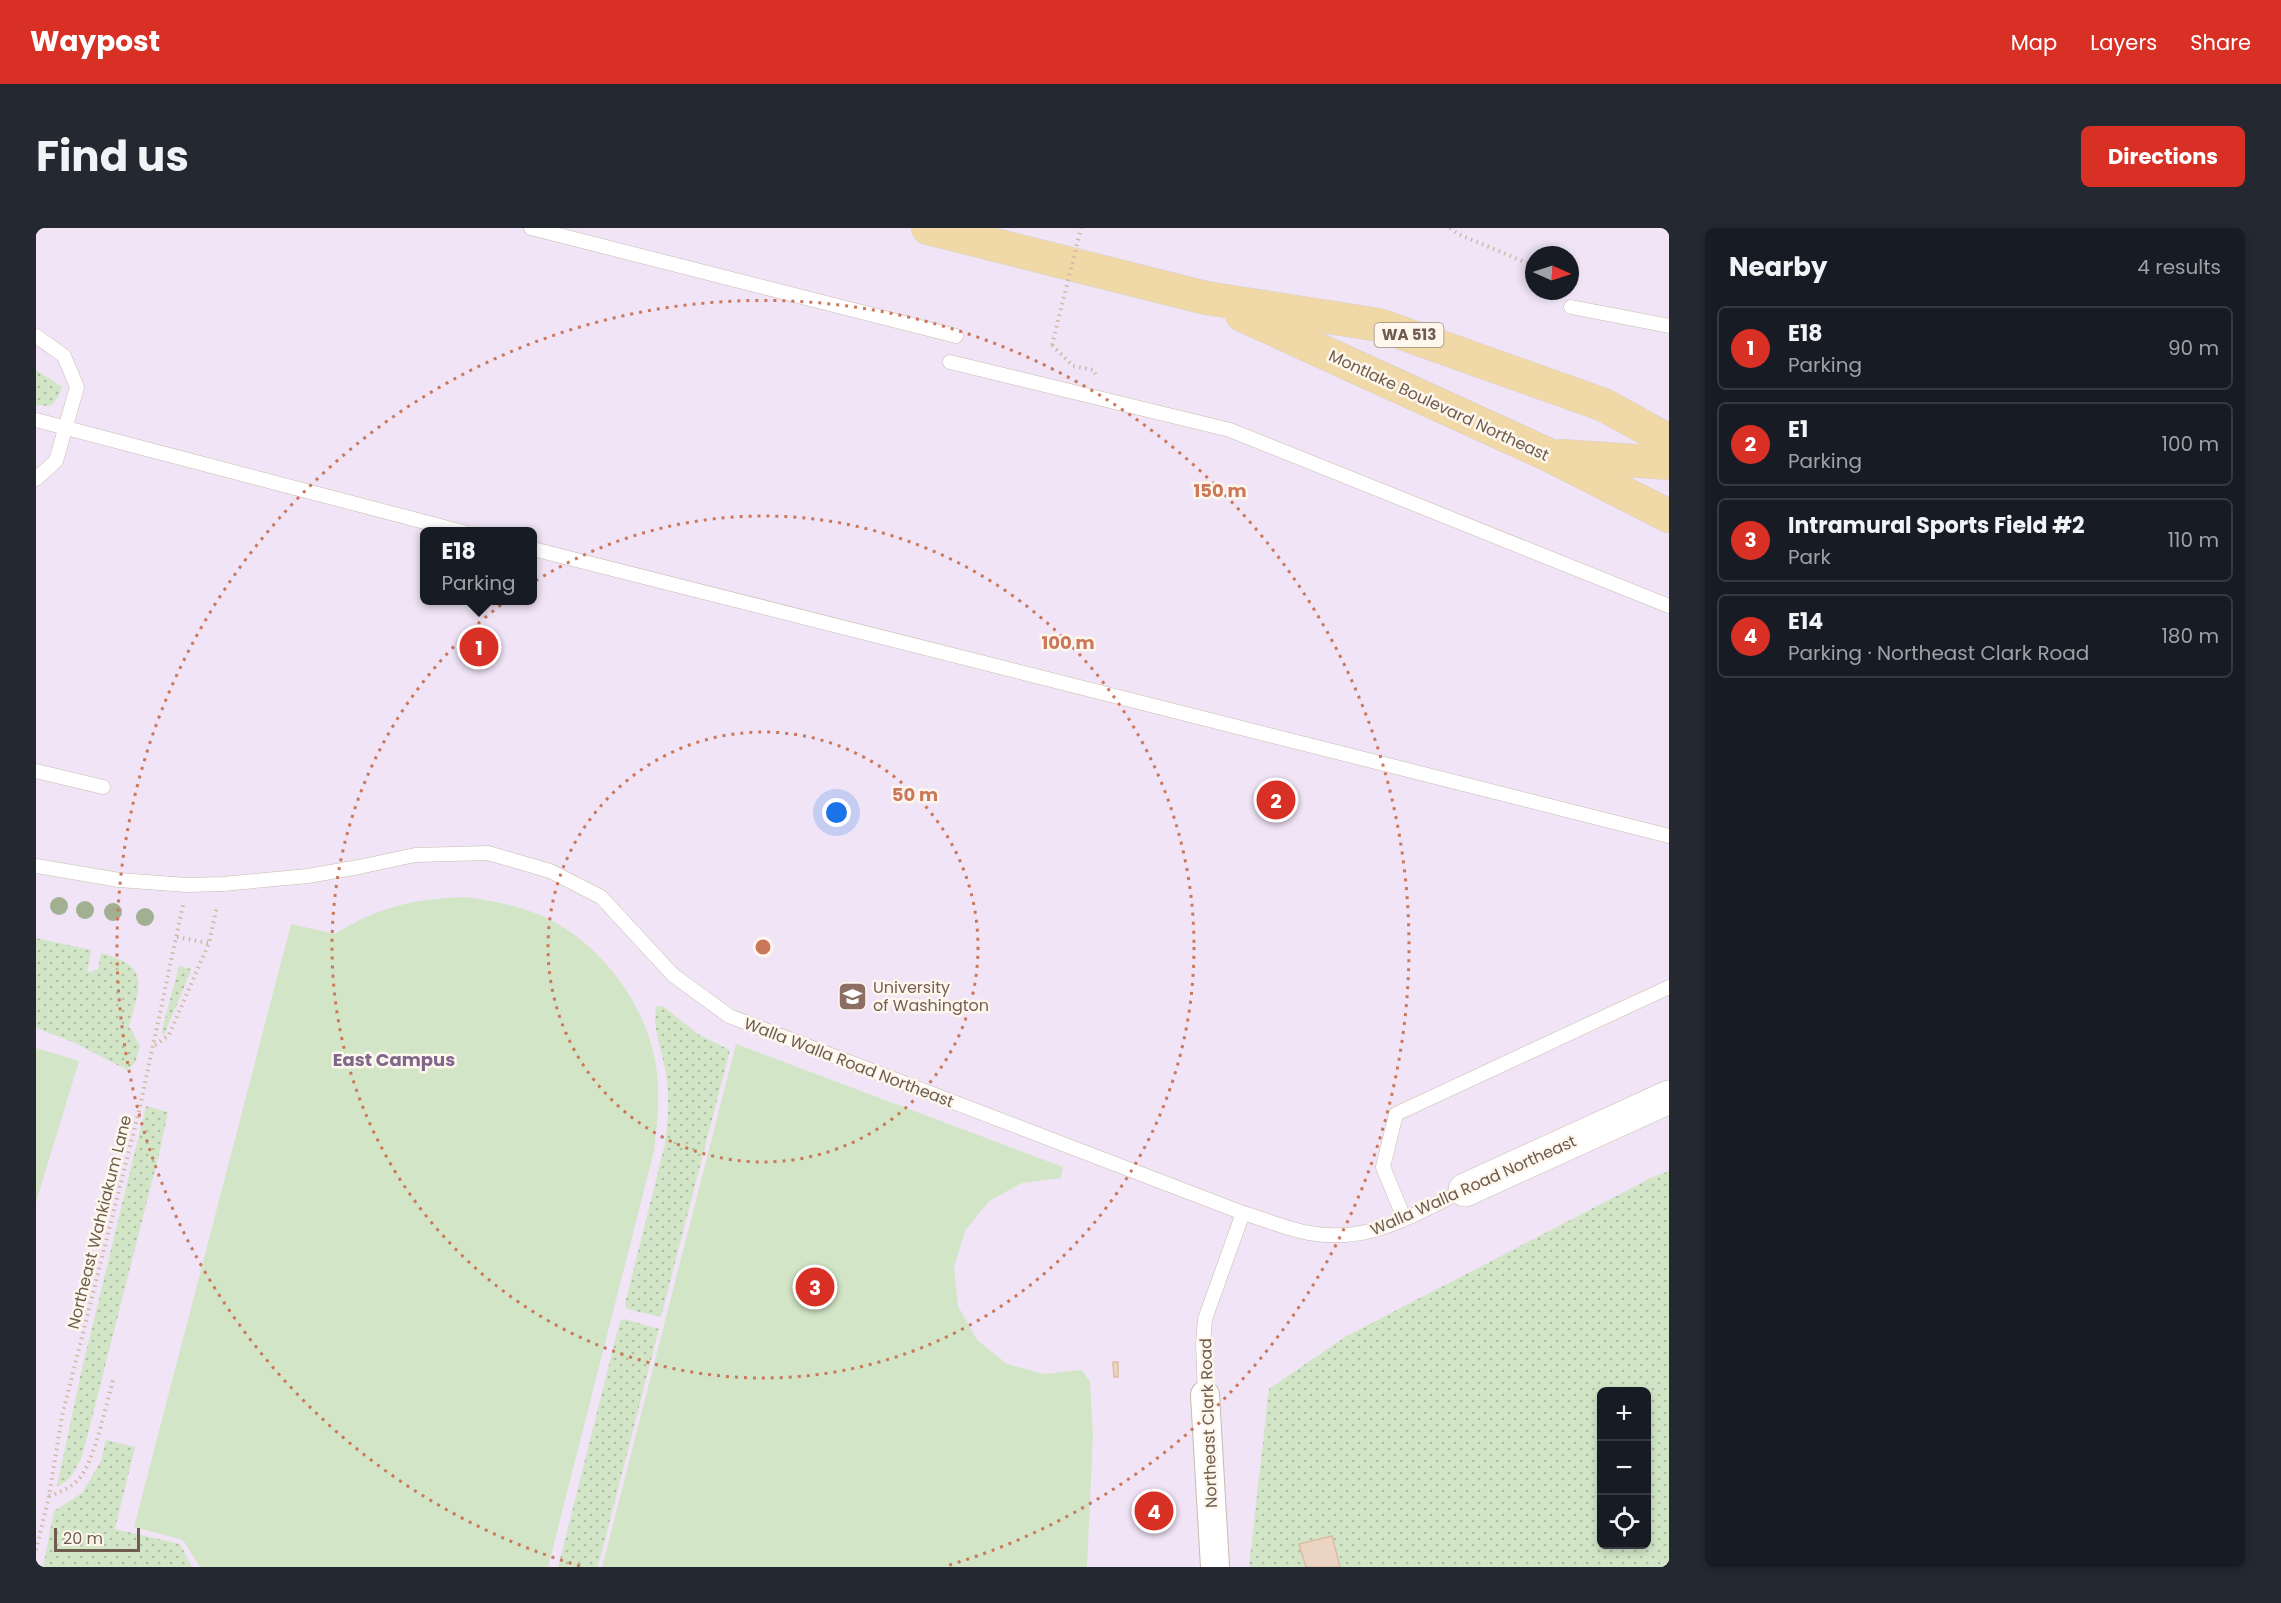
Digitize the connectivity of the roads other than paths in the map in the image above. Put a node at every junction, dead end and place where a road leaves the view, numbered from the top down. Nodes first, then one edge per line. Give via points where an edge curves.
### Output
1 (531, 228) edge
2 (928, 228) edge
3 (1206, 298) junction
4 (1571, 307) dead end
5 (1669, 326) edge
6 (36, 336) edge
7 (956, 336) dead end
8 (950, 362) dead end
9 (1604, 405) junction
10 (1669, 416) edge
11 (36, 420) edge
12 (66, 429) junction
13 (1669, 441) edge
14 (1549, 455) junction
15 (1669, 463) edge
16 (36, 479) edge
17 (1669, 516) edge
18 (447, 527) edge
19 (537, 550) edge
20 (1669, 606) edge
21 (36, 771) edge
22 (103, 787) dead end
23 (1669, 836) edge
24 (36, 866) edge
25 (1669, 987) edge
26 (1669, 1097) edge
27 (1465, 1190) joint
28 (1243, 1213) junction
29 (1404, 1218) junction
30 (1205, 1395) joint
31 (1215, 1567) edge

1 - 7 lane
2 - 3 main road, Montlake Boulevard Northeast / WA 513
3 - 9 main road, Montlake Boulevard Northeast / WA 513 via 1379,325
3 - 14 main road, Montlake Boulevard Northeast / WA 513
4 - 5 lane
6 - 12 lane via 64,356 77,387
8 - 20 lane via 1230,430
9 - 10 main road
9 - 13 main road, Montlake Boulevard Northeast / WA 513
11 - 12 lane
12 - 16 lane via 56,462
12 - 18 lane
14 - 15 main road
14 - 17 main road, Montlake Boulevard Northeast / WA 513
19 - 23 lane
21 - 22 lane
24 - 28 lane, Walla Walla Road Northeast via 119,880 187,885 308,876 415,855 488,853 529,864 601,897 673,975 729,1016
25 - 29 lane via 1396,1114 1383,1167
26 - 27 street, Walla Walla Road Northeast
27 - 29 lane, Walla Walla Road Northeast
28 - 29 lane, Walla Walla Road Northeast via 1306,1233 1329,1236 1367,1233
28 - 30 lane, Northeast Clark Road via 1205,1319
30 - 31 street, Northeast Clark Road

